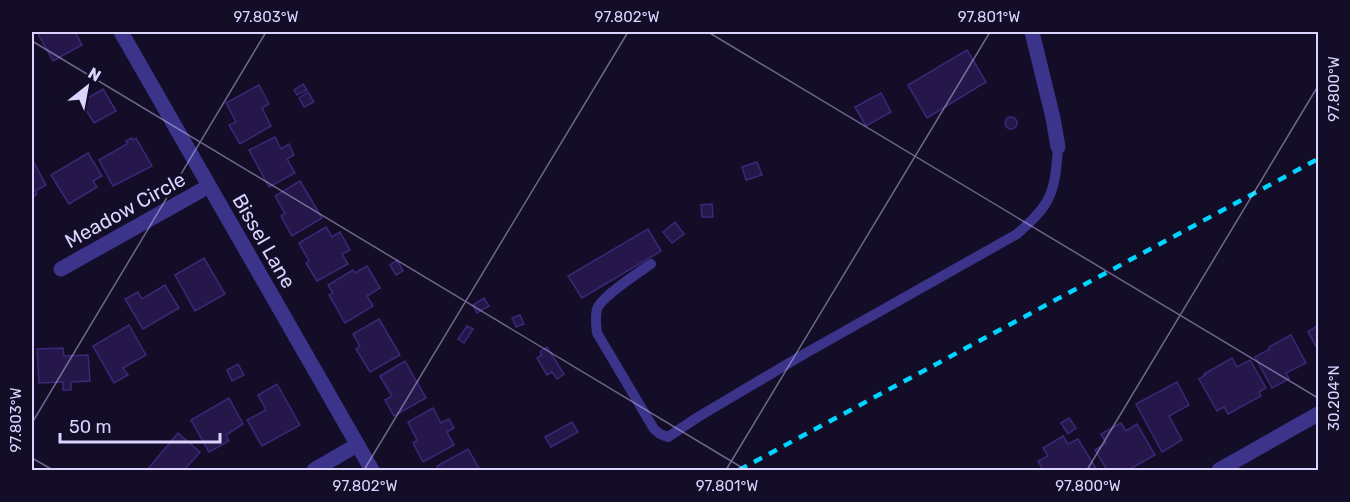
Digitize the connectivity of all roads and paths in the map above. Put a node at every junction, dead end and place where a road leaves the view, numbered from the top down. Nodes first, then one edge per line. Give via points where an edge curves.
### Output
1 (121, 32) edge
2 (1032, 32) edge
3 (1058, 147) joint
4 (209, 186) junction
5 (651, 264) dead end
6 (61, 269) dead end
7 (1318, 414) edge
8 (357, 445) junction
9 (1222, 470) edge
10 (314, 471) edge
11 (372, 471) edge

1 - 4 street, Bissel Lane
2 - 3 street
3 - 5 lane via 1053,190 1035,219 1017,234 668,436 654,429 597,333 597,309 604,299
4 - 6 street, Meadow Circle
4 - 8 street, Bissel Lane
7 - 9 street
8 - 10 street
8 - 11 street, Bissel Lane

